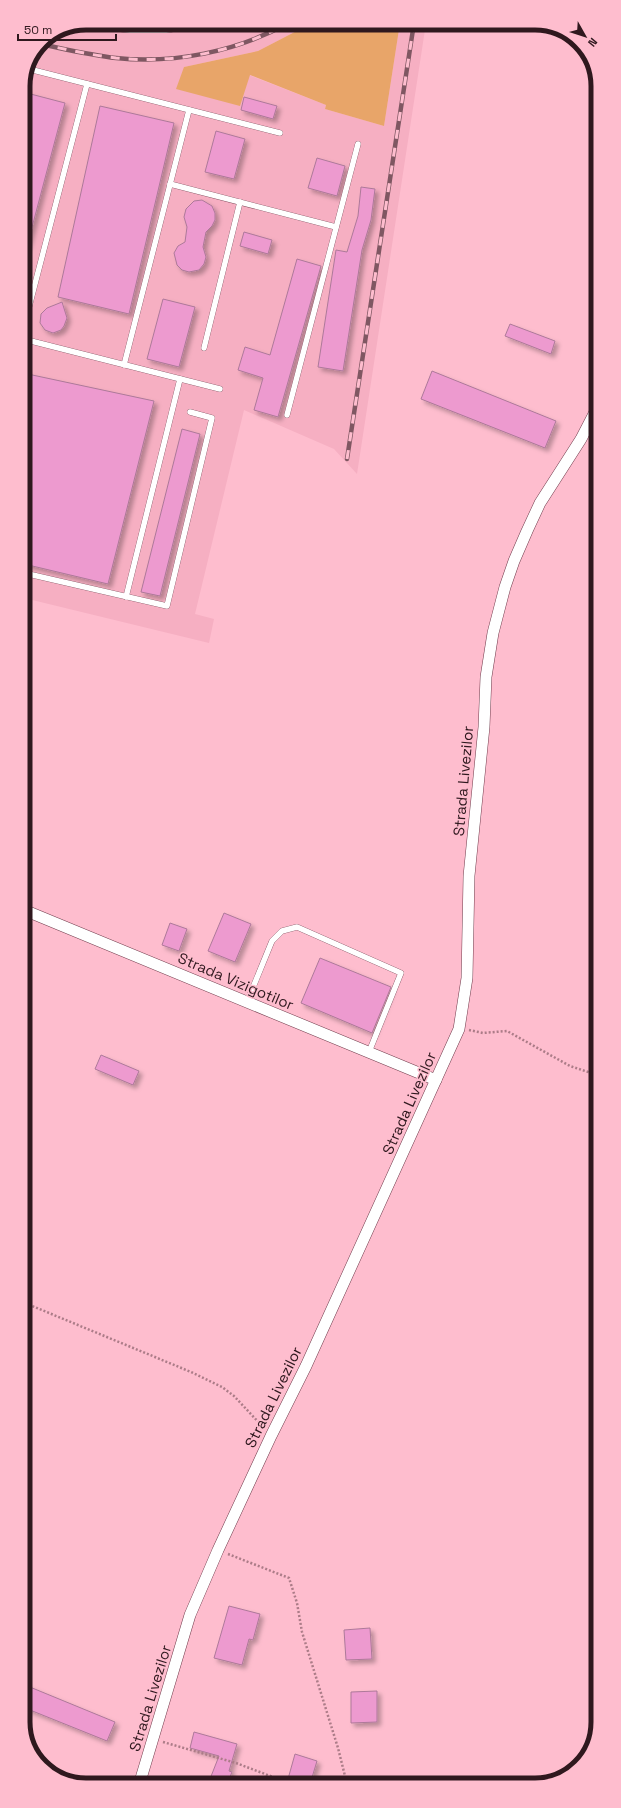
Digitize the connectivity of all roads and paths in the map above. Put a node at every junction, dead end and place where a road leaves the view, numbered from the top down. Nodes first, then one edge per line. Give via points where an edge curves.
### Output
1 (130, 30) edge
2 (166, 30) edge
3 (33, 70) edge
4 (87, 84) junction
5 (189, 110) junction
6 (280, 133) dead end
7 (358, 144) dead end
8 (170, 184) junction
9 (240, 202) junction
10 (336, 227) junction
11 (30, 303) edge
12 (30, 341) edge
13 (204, 348) dead end
14 (124, 365) junction
15 (180, 379) junction
16 (220, 389) dead end
17 (190, 412) dead end
18 (287, 415) dead end
19 (591, 420) edge
20 (30, 574) edge
21 (126, 597) junction
22 (30, 912) edge
23 (247, 1002) junction
24 (459, 1028) junction
25 (369, 1052) junction
26 (591, 1074) edge
27 (436, 1080) junction
28 (30, 1305) edge
29 (271, 1436) junction
30 (218, 1550) junction
31 (153, 1739) junction
32 (141, 1778) edge
33 (275, 1778) edge
34 (346, 1778) edge

1 - 2 lane
3 - 4 lane
4 - 5 lane
4 - 11 lane
5 - 6 lane
5 - 8 lane
7 - 10 lane
8 - 9 lane
8 - 14 lane
9 - 10 lane
9 - 13 lane
10 - 18 lane
12 - 14 lane
14 - 15 lane
15 - 16 lane
15 - 21 lane
17 - 21 lane via 212,418 168,606
19 - 24 street, Strada Livezilor via 540,503 527,531 505,587 493,633 486,677 484,727 469,876 467,978
20 - 21 lane
22 - 23 street, Strada Vizigotilor
23 - 25 street, Strada Vizigotilor
23 - 25 lane via 272,941 282,931 297,927 401,973
24 - 26 path via 483,1033 507,1031 570,1066
24 - 27 street, Strada Livezilor
25 - 27 street, Strada Vizigotilor
27 - 29 street, Strada Livezilor via 306,1366
28 - 29 path via 222,1387 244,1406
29 - 30 street, Strada Livezilor
30 - 31 street, Strada Livezilor via 190,1615
30 - 34 path via 289,1578 302,1632
31 - 32 street, Strada Livezilor
31 - 33 path via 236,1763

